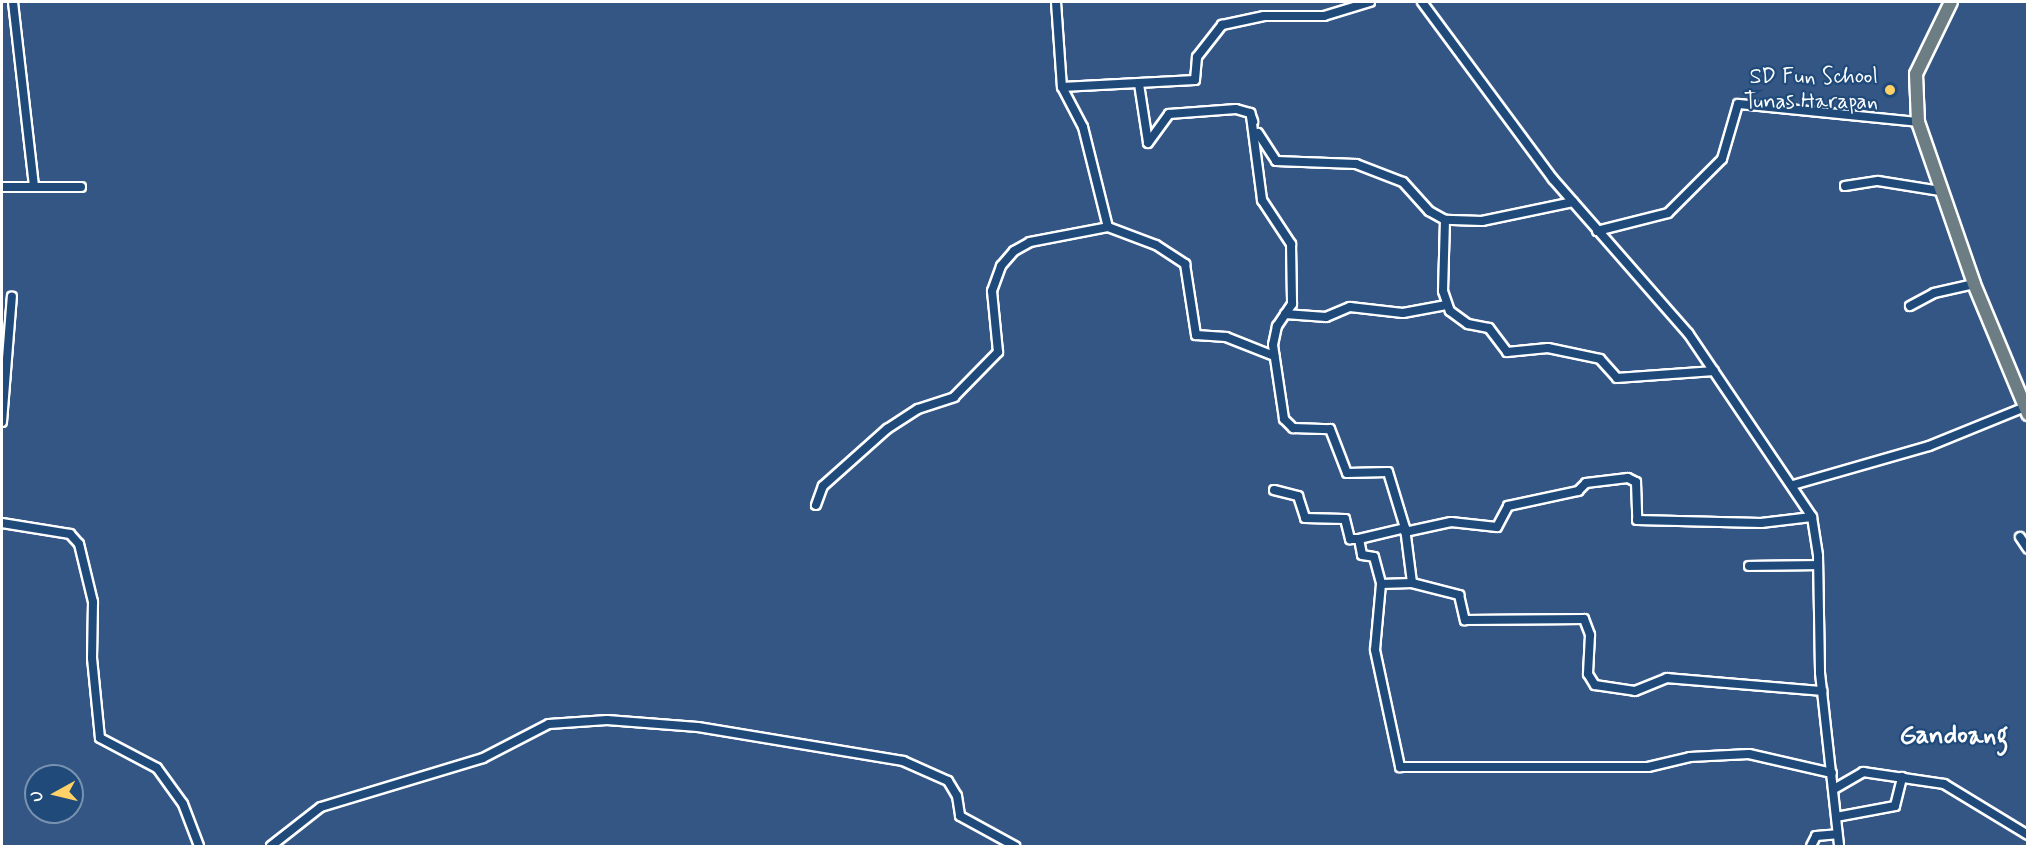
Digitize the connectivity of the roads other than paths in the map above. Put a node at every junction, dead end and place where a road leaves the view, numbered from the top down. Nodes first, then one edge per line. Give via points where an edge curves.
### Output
1 (13, 2) edge
2 (1056, 2) edge
3 (1370, 2) edge
4 (1422, 2) edge
5 (1951, 2) edge
6 (1139, 84) junction
7 (1062, 87) junction
8 (1251, 116) junction
9 (1918, 122) junction
10 (34, 186) junction
11 (1845, 186) dead end
12 (2, 187) edge
13 (81, 187) dead end
14 (1940, 191) junction
15 (1573, 202) junction
16 (1445, 220) junction
17 (1108, 227) junction
18 (1597, 231) junction
19 (1974, 284) junction
20 (12, 296) dead end
21 (1446, 305) junction
22 (1910, 306) dead end
23 (1285, 314) junction
24 (1274, 356) junction
25 (1714, 371) junction
26 (2026, 410) edge
27 (2, 422) edge
28 (1793, 485) junction
29 (1274, 489) dead end
30 (816, 505) dead end
31 (1812, 517) junction
32 (2, 523) edge
33 (1405, 530) junction
34 (2019, 537) dead end
35 (1359, 539) junction
36 (2028, 549) edge
37 (1818, 565) junction
38 (1749, 566) dead end
39 (1412, 583) junction
40 (1381, 585) junction
41 (1822, 691) junction
42 (1832, 773) junction
43 (1902, 777) junction
44 (1834, 789) junction
45 (1836, 817) junction
46 (1837, 834) junction
47 (2028, 836) edge
48 (199, 846) edge
49 (271, 846) edge
50 (1015, 846) edge
51 (1811, 846) edge
52 (1839, 846) edge

1 - 10 street
2 - 7 street
3 - 6 street via 1324,16 1228,22 1207,39 1197,57 1195,80
4 - 15 street
5 - 9 main road via 1916,74
6 - 7 street
6 - 8 street via 1148,143 1169,114 1236,109
7 - 17 street via 1083,127
8 - 16 street via 1263,147 1276,161 1356,164 1403,182 1429,211
8 - 23 street via 1262,200 1291,244 1293,298
9 - 14 main road
9 - 18 street via 1738,105 1722,159 1668,213
10 - 12 street
10 - 13 street
11 - 14 street via 1878,181
14 - 19 main road
15 - 16 street via 1482,221
15 - 18 street
16 - 21 street
17 - 24 street via 1156,245 1185,264 1196,335 1226,337
17 - 30 street via 1030,242 1014,251 1000,266 992,291 998,352 954,398 918,409 887,429 823,486
18 - 25 street via 1670,308
19 - 22 street via 1934,293
19 - 26 main road
20 - 27 street
21 - 23 street via 1403,313 1350,307 1326,316
21 - 25 street via 1464,322 1489,328 1507,352 1558,348 1577,358 1600,358 1612,376 1624,380
23 - 24 street via 1277,326
24 - 33 street via 1287,424 1330,429 1347,473 1388,472
25 - 28 street
26 - 28 street via 1957,436
28 - 31 street
29 - 35 street via 1298,496 1305,518 1343,518 1350,540
31 - 33 street via 1761,523 1637,520 1636,482 1628,478 1586,483 1578,491 1508,506 1497,527 1451,522
31 - 37 street
32 - 48 street via 70,534 79,544 94,612 92,658 100,738 106,746 138,754 157,768 177,792
33 - 35 street
33 - 39 street
34 - 36 street
35 - 40 street via 1362,555 1374,557
37 - 38 street
37 - 41 street
39 - 40 street
39 - 41 street via 1459,595 1465,620 1584,618 1590,635 1588,674 1595,685 1635,691 1667,678
40 - 42 street via 1375,650 1400,767 1648,767 1690,757 1749,754
41 - 42 street
42 - 44 street
43 - 44 street via 1863,772
43 - 45 street via 1895,806
43 - 47 street via 1954,787
44 - 45 street
45 - 46 street
46 - 51 street via 1816,836
46 - 52 street
49 - 50 street via 321,807 470,760 539,728 568,721 655,722 910,763 953,787 960,816 967,822

